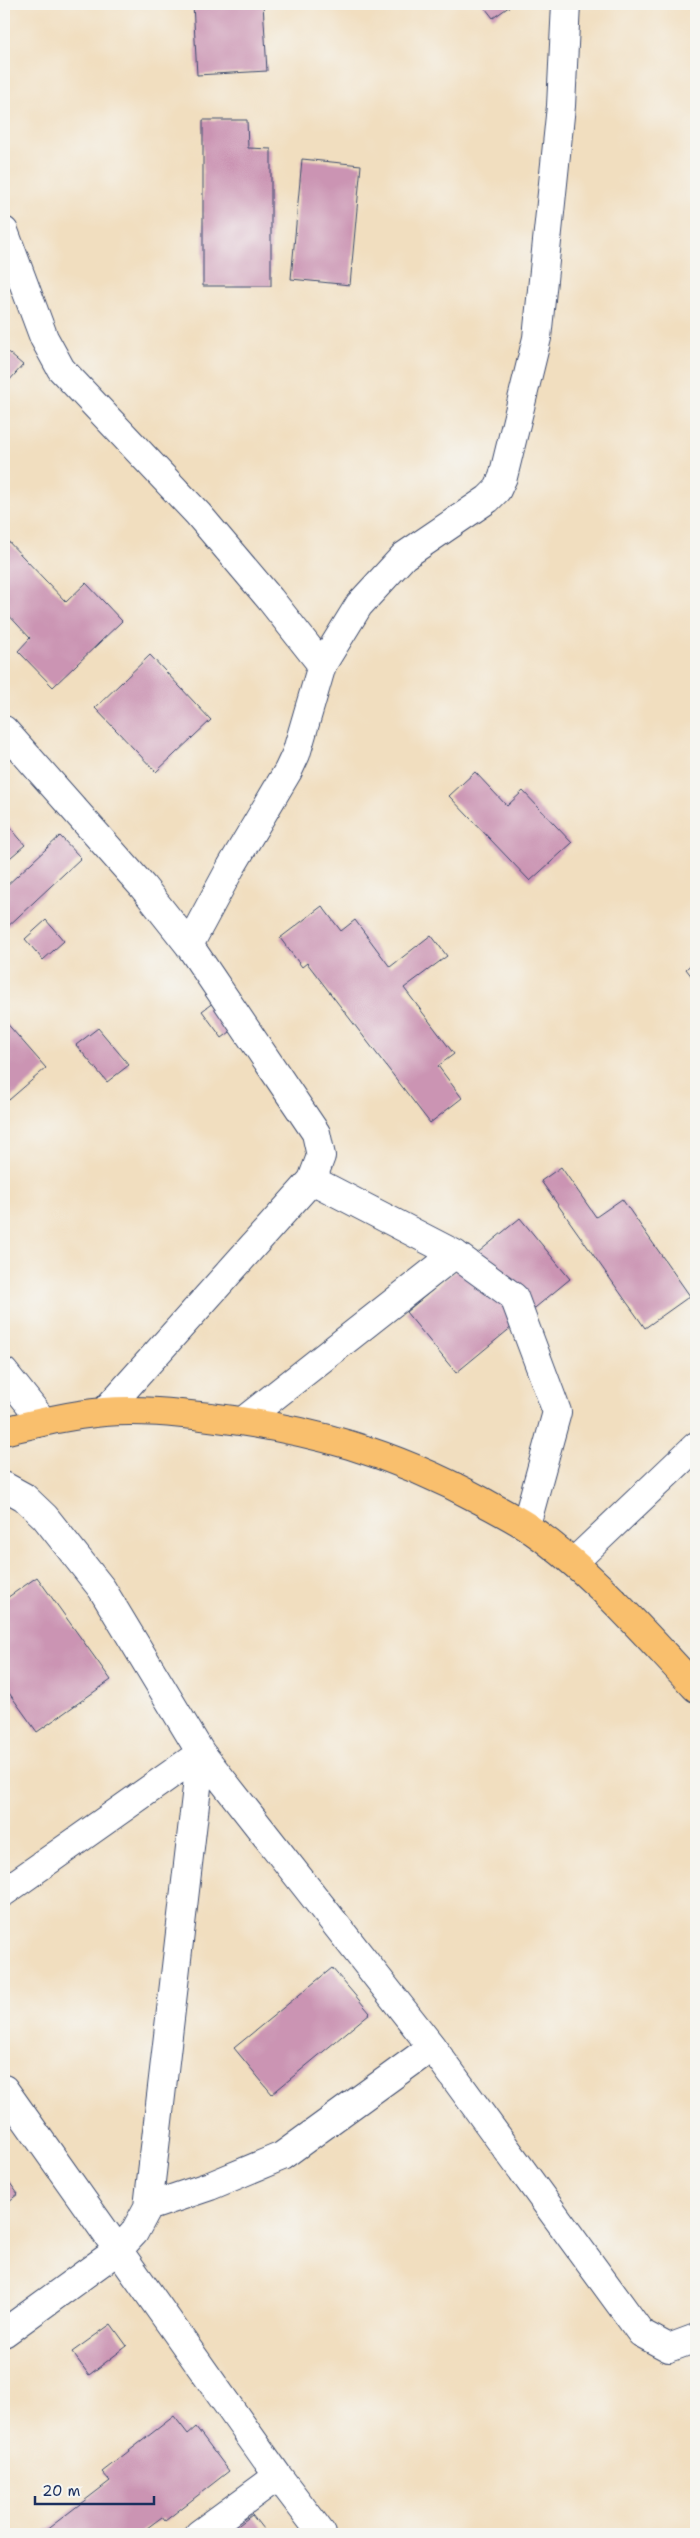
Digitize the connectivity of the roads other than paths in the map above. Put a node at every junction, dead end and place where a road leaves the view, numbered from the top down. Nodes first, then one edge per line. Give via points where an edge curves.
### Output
1 (566, 4) edge
2 (4, 231) edge
3 (322, 665) junction
4 (4, 730) edge
5 (189, 945) junction
6 (312, 1180) junction
7 (455, 1254) junction
8 (4, 1372) edge
9 (105, 1412) junction
10 (43, 1421) junction
11 (243, 1421) junction
12 (4, 1431) edge
13 (696, 1446) edge
14 (4, 1486) edge
15 (526, 1525) junction
16 (574, 1562) junction
17 (696, 1688) edge
18 (201, 1753) junction
19 (5, 1888) edge
20 (432, 2047) junction
21 (4, 2089) edge
22 (148, 2206) junction
23 (118, 2250) junction
24 (4, 2333) edge
25 (696, 2338) edge
26 (278, 2476) junction
27 (199, 2534) edge
28 (322, 2534) edge

1 - 3 street via 562,106 537,338 503,477 488,499 404,556 379,580 358,605
2 - 3 street via 44,338 61,369 198,514
3 - 5 street via 296,754
4 - 5 street
5 - 6 street via 316,1133 321,1156
6 - 7 street
6 - 9 street
7 - 11 street
7 - 15 street via 514,1297 556,1412
8 - 10 street
9 - 10 main road
9 - 11 main road via 178,1413
10 - 12 main road
11 - 15 main road via 310,1432 376,1452 450,1484
13 - 16 street
14 - 18 street via 24,1497 45,1516 102,1589
15 - 16 main road
16 - 17 main road
18 - 19 street
18 - 20 street
18 - 22 street
20 - 22 street via 282,2156 210,2186
20 - 25 street via 641,2334 670,2348
21 - 23 street
22 - 23 street via 134,2233
23 - 24 street
23 - 26 street
26 - 27 street
26 - 28 street

